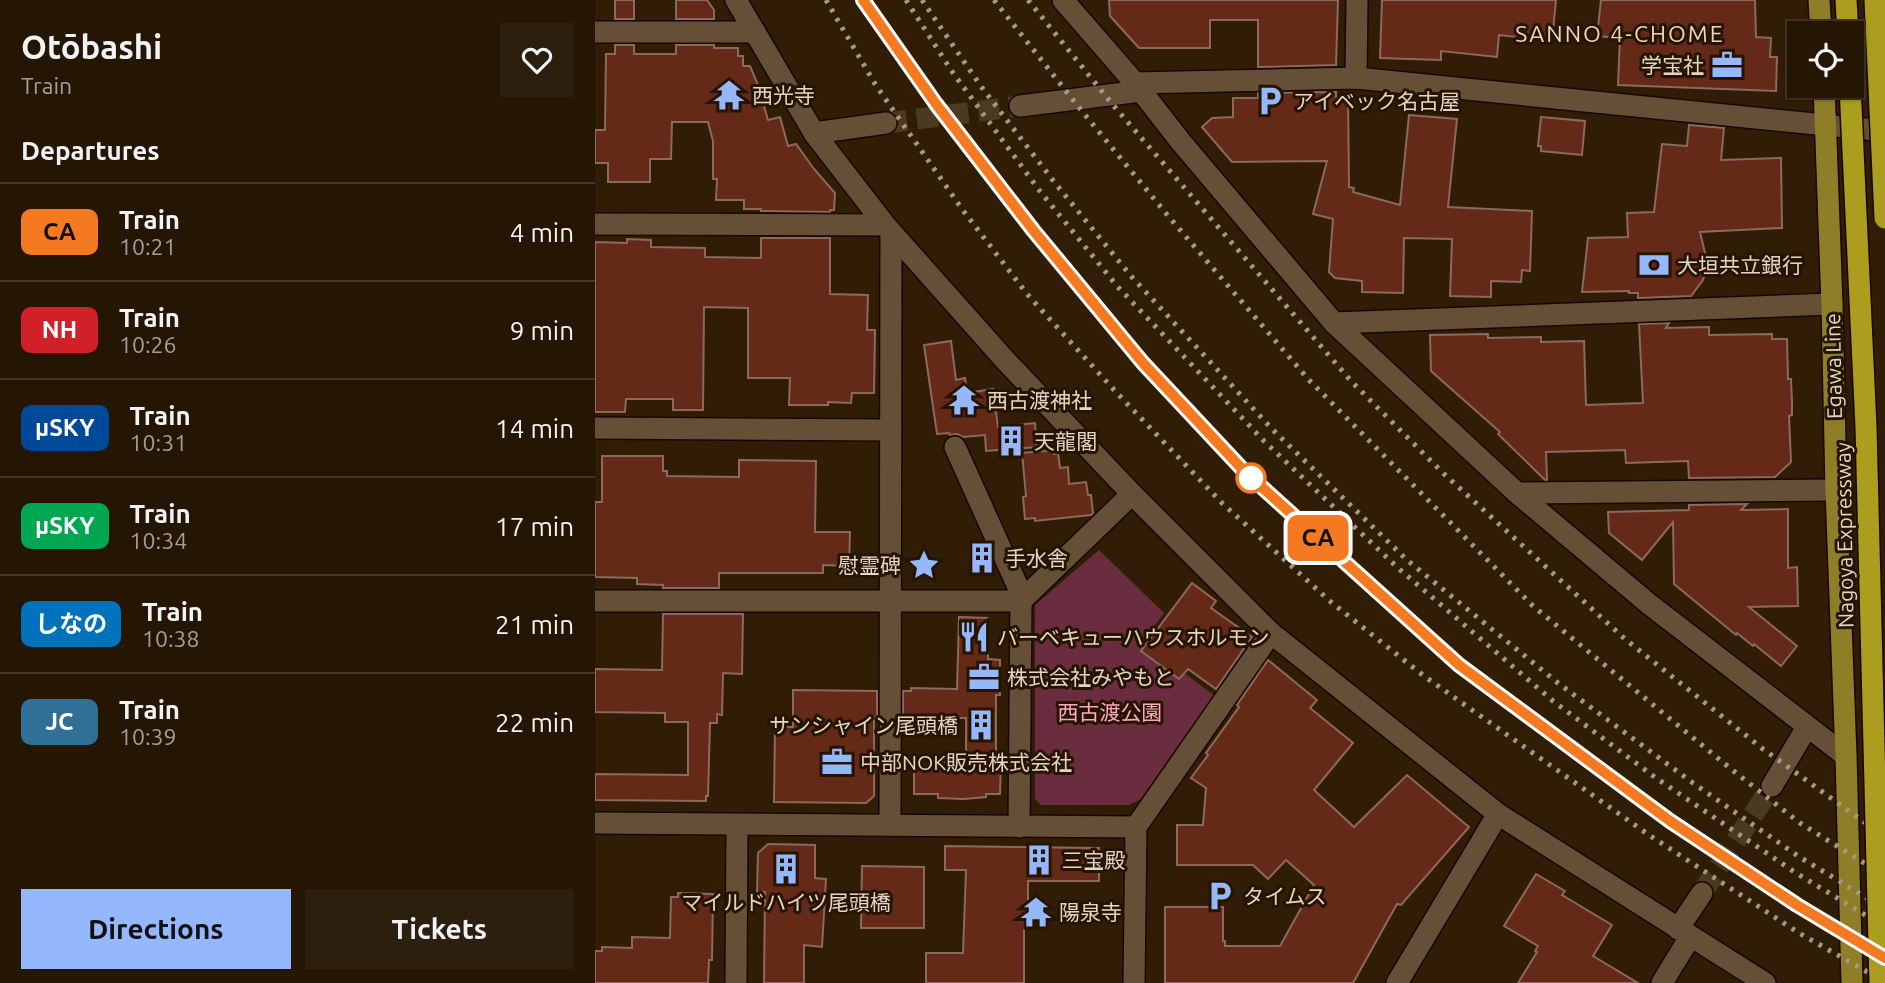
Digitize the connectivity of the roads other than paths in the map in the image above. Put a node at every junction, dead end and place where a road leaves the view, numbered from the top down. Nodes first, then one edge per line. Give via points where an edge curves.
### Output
1 (736, 0) edge
2 (1063, 0) edge
3 (1357, 0) edge
4 (1819, 0) edge
5 (1846, 0) edge
6 (1875, 0) edge
7 (1820, 21) edge
8 (1847, 21) edge
9 (595, 32) edge
10 (755, 32) junction
11 (1356, 78) junction
12 (1138, 87) junction
13 (1825, 98) edge
14 (1851, 98) edge
15 (1020, 106) tunnel mouth
16 (886, 123) tunnel mouth
17 (1826, 126) junction
18 (1885, 131) edge
19 (814, 133) junction
20 (1885, 218) edge
21 (595, 225) edge
22 (888, 229) junction
23 (1832, 304) junction
24 (1334, 323) junction
25 (595, 428) edge
26 (891, 430) junction
27 (955, 447) dead end
28 (1836, 490) junction
29 (1517, 493) junction
30 (1132, 494) junction
31 (595, 601) edge
32 (891, 601) junction
33 (1021, 601) junction
34 (1271, 633) junction
35 (1807, 727) junction
36 (1846, 756) junction
37 (1772, 786) tunnel mouth
38 (1497, 814) junction
39 (595, 822) edge
40 (737, 824) junction
41 (890, 825) junction
42 (1019, 827) junction
43 (1136, 827) junction
44 (1702, 893) tunnel mouth
45 (1684, 933) junction
46 (736, 983) edge
47 (1134, 983) edge
48 (1397, 983) edge
49 (1663, 983) edge
50 (1765, 983) edge
51 (1852, 983) edge
52 (1880, 983) edge

1 - 10 street
2 - 12 street
3 - 11 street
4 - 7 main road
5 - 8 highway
6 - 20 highway, bridge
9 - 10 street
10 - 19 street
11 - 12 street
11 - 17 street
12 - 15 street
12 - 24 street
13 - 17 main road, Egawa Line
14 - 52 highway, Nagoya Expressway, bridge via 1866,427
16 - 19 street
17 - 18 street
17 - 23 main road, Egawa Line
19 - 22 street
21 - 22 street
22 - 26 street
22 - 30 street
23 - 24 street
23 - 28 main road, Egawa Line
24 - 29 street
25 - 26 street
26 - 32 street
27 - 33 street
28 - 29 street
28 - 36 main road, Egawa Line
29 - 35 street
30 - 33 street
30 - 34 street
31 - 32 street
32 - 33 street
32 - 41 street
33 - 42 street
34 - 38 street
34 - 43 street
35 - 36 street
35 - 37 street
36 - 51 main road, Egawa Line
38 - 45 street
38 - 48 street
39 - 40 street
40 - 41 street
40 - 46 street
41 - 42 street
42 - 43 street
43 - 47 street
44 - 45 street
45 - 49 street
45 - 50 street

